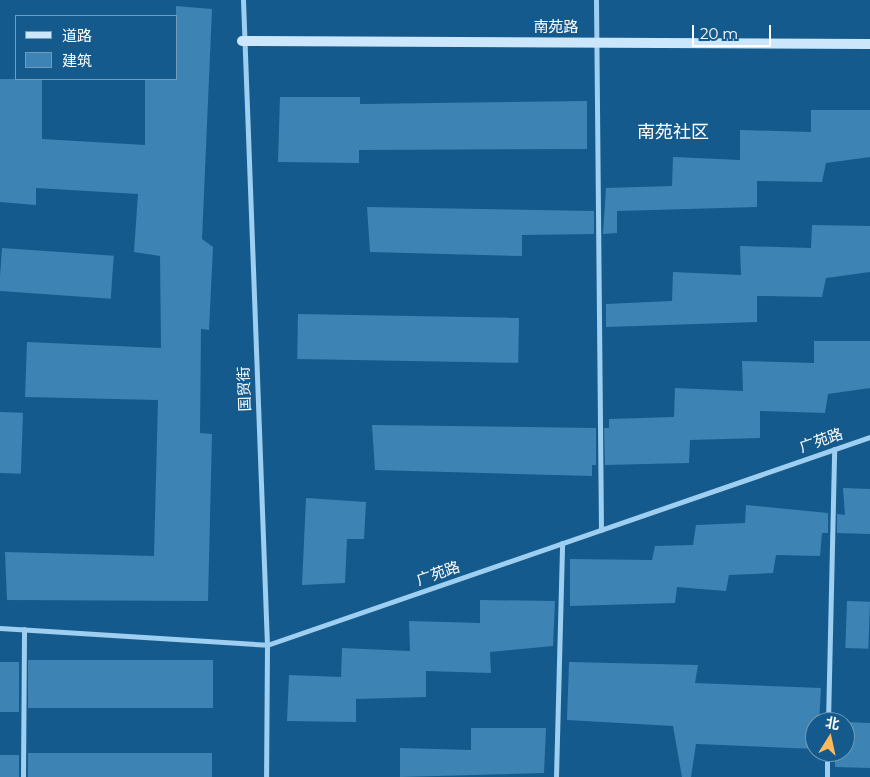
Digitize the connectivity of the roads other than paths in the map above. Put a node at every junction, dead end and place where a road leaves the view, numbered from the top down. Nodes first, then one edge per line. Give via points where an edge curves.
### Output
1 (243, 0) edge
2 (596, 0) edge
3 (242, 41) junction
4 (597, 42) junction
5 (870, 44) edge
6 (870, 436) edge
7 (834, 449) junction
8 (601, 530) junction
9 (562, 543) junction
10 (0, 628) edge
11 (24, 629) junction
12 (267, 645) junction
13 (828, 712) edge
14 (827, 762) edge
15 (23, 777) edge
16 (266, 777) edge
17 (556, 777) edge
18 (827, 777) edge

1 - 3 street, 国贸街
2 - 4 street
3 - 4 street, 南苑路
3 - 12 street, 国贸街
4 - 5 street, 南苑路
4 - 8 street
6 - 7 street, 广苑路
7 - 8 street, 广苑路
7 - 13 street
8 - 9 street, 广苑路
9 - 12 street, 广苑路
9 - 17 street
10 - 11 street, 广苑路
11 - 12 street, 广苑路
11 - 15 street
12 - 16 street, 国贸街
14 - 18 street

